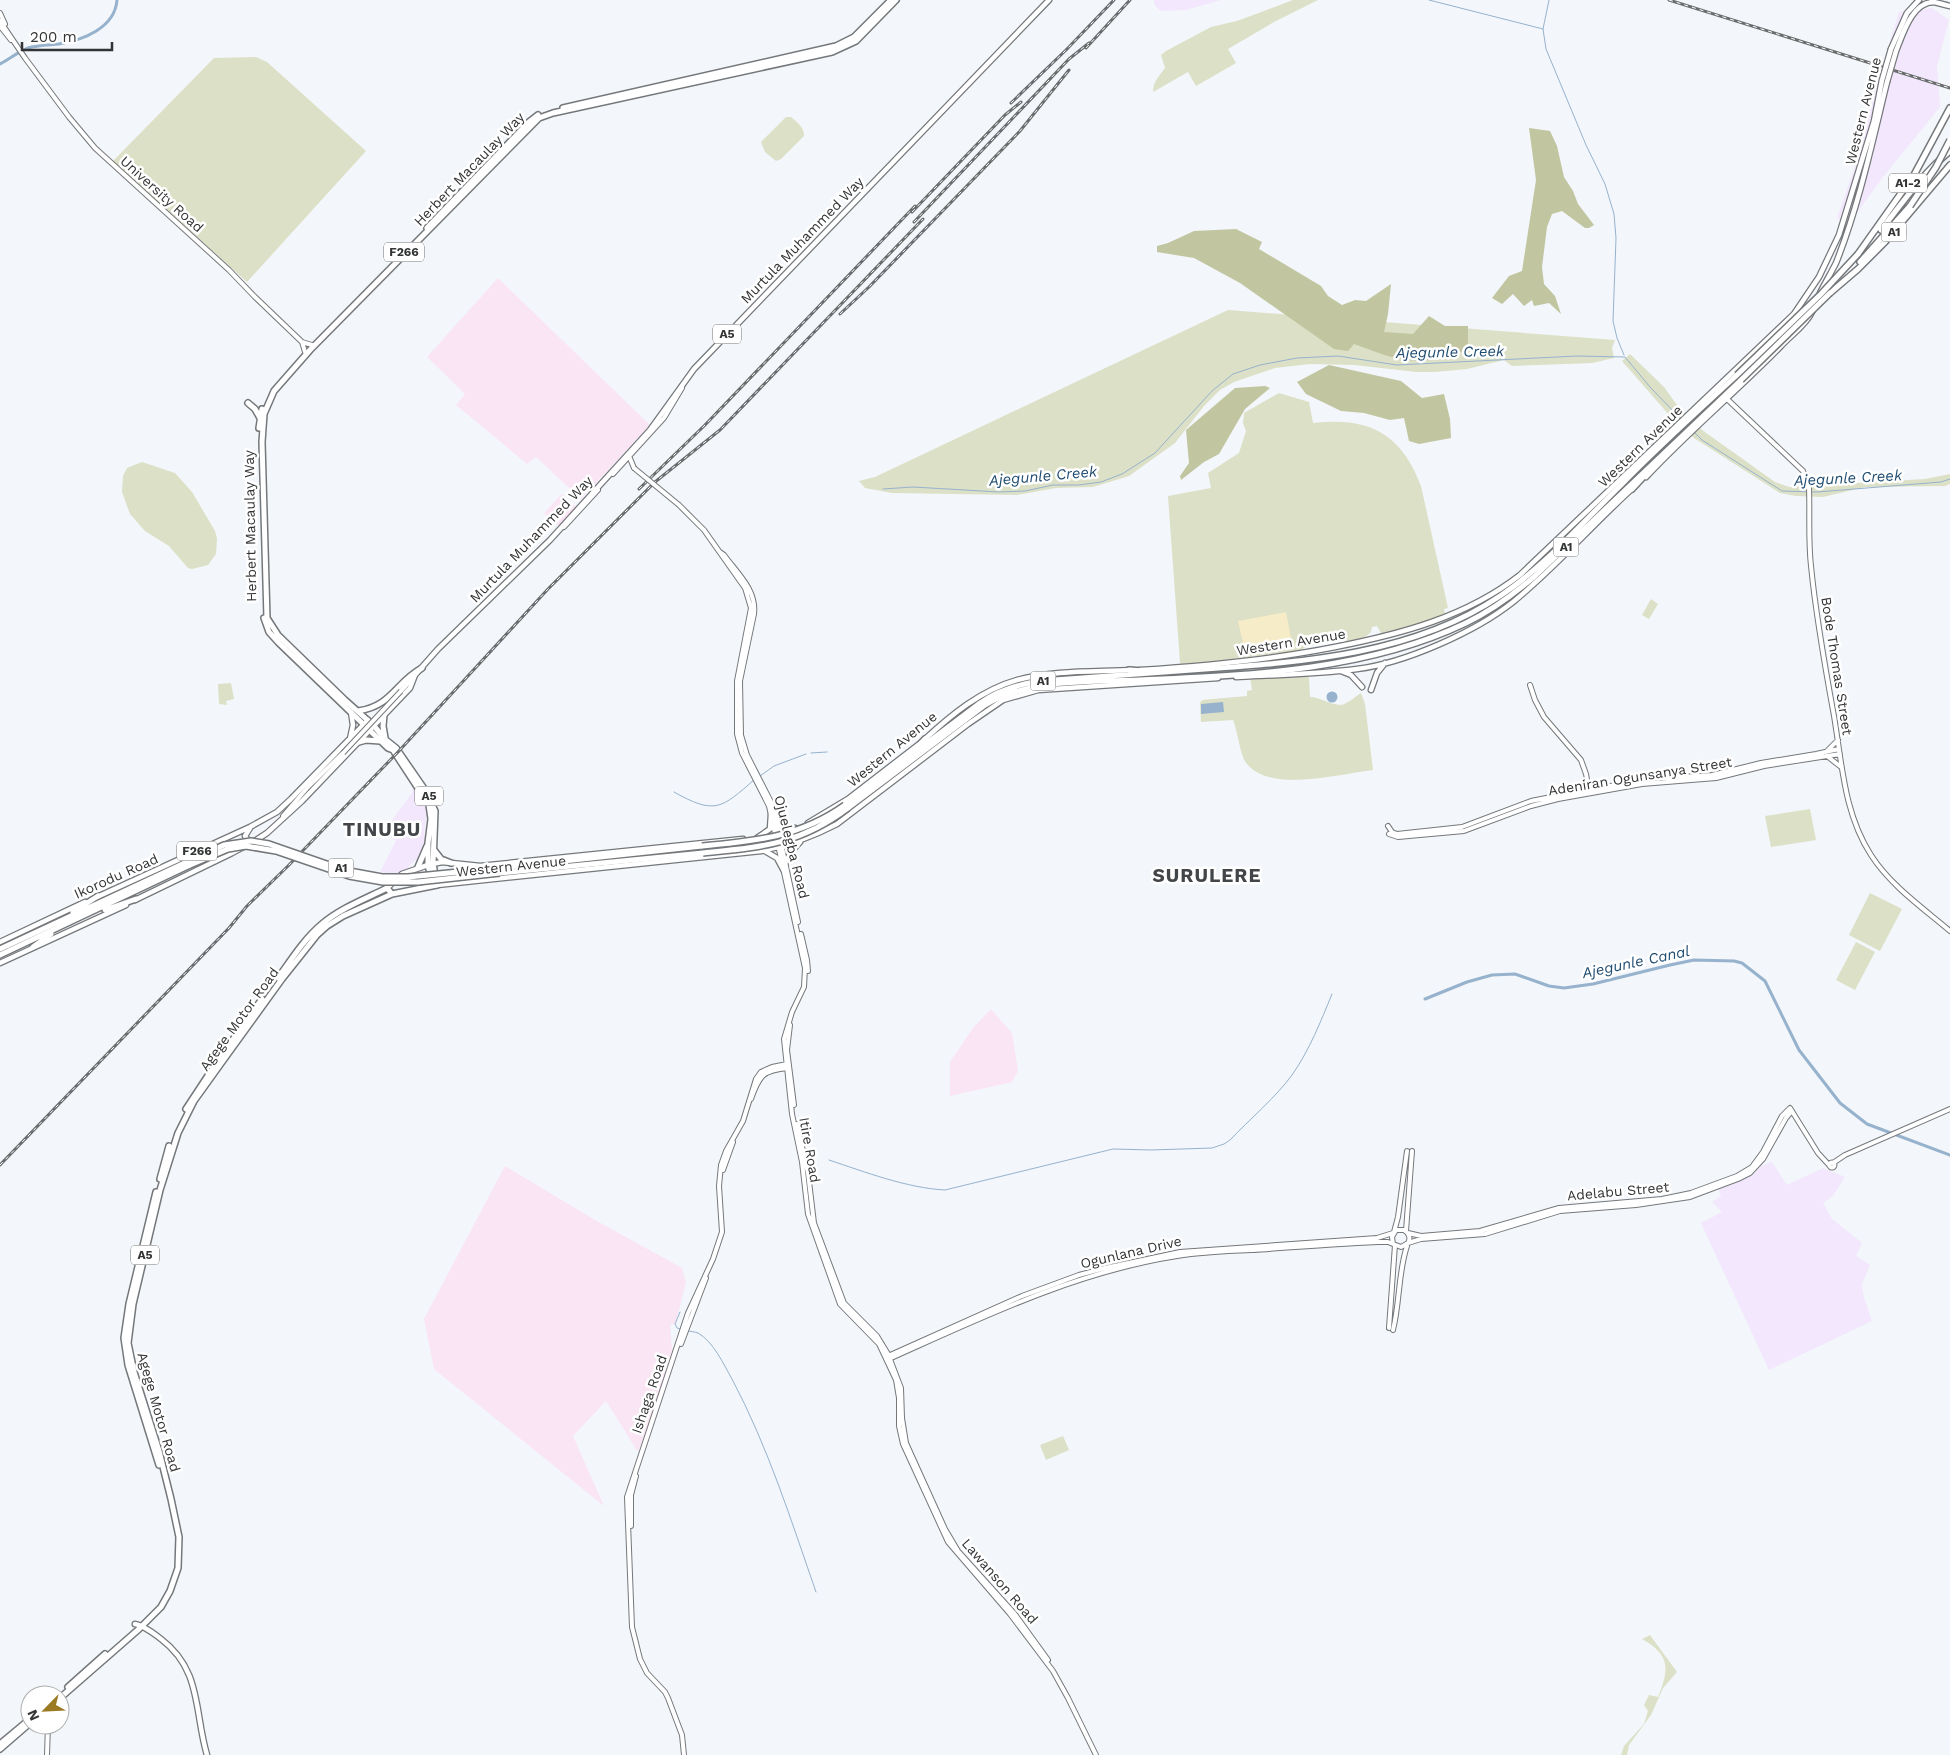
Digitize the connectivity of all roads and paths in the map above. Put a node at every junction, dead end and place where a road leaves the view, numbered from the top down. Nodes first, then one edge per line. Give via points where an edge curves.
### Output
1 (890, 0) edge
2 (896, 0) edge
3 (1049, 0) edge
4 (1919, 0) edge
5 (1944, 0) edge
6 (1950, 5) edge
7 (0, 13) edge
8 (0, 21) edge
9 (0, 26) edge
10 (12, 37) junction
11 (1893, 50) junction
12 (21, 52) junction
13 (1884, 81) junction
14 (1950, 108) edge
15 (1950, 140) edge
16 (1950, 151) edge
17 (1950, 165) edge
18 (1858, 254) junction
19 (1830, 293) junction
20 (1808, 294) junction
21 (1816, 303) junction
22 (302, 342) junction
23 (312, 345) junction
24 (305, 352) junction
25 (694, 369) junction
26 (1727, 399) junction
27 (248, 403) dead end
28 (1689, 417) junction
29 (260, 419) junction
30 (1696, 425) junction
31 (1682, 431) junction
32 (1659, 447) junction
33 (1669, 450) junction
34 (629, 456) junction
35 (623, 464) junction
36 (634, 468) junction
37 (1624, 480) junction
38 (1631, 487) junction
39 (550, 540) junction
40 (1430, 635) junction
41 (1388, 661) junction
42 (1280, 667) junction
43 (422, 668) junction
44 (1169, 670) junction
45 (1337, 671) junction
46 (1130, 672) junction
47 (415, 675) junction
48 (1225, 676) junction
49 (1189, 679) junction
50 (1530, 685) dead end
51 (1362, 687) dead end
52 (1371, 690) dead end
53 (350, 711) junction
54 (358, 711) junction
55 (384, 715) junction
56 (366, 722) junction
57 (372, 728) junction
58 (927, 740) junction
59 (1838, 740) junction
60 (349, 741) junction
61 (384, 741) junction
62 (359, 742) junction
63 (1839, 749) junction
64 (926, 753) junction
65 (1826, 754) junction
66 (1840, 754) junction
67 (900, 761) junction
68 (1777, 762) junction
69 (1842, 767) junction
70 (897, 775) junction
71 (310, 788) junction
72 (1589, 790) junction
73 (846, 806) junction
74 (773, 814) junction
75 (1388, 826) dead end
76 (250, 827) junction
77 (795, 828) junction
78 (232, 834) junction
79 (777, 834) junction
80 (1389, 834) dead end
81 (757, 838) junction
82 (802, 840) junction
83 (253, 842) junction
84 (428, 843) junction
85 (780, 847) junction
86 (241, 848) junction
87 (433, 848) junction
88 (761, 851) junction
89 (591, 857) junction
90 (189, 863) junction
91 (451, 863) junction
92 (785, 863) junction
93 (430, 864) junction
94 (561, 865) junction
95 (600, 866) junction
96 (418, 867) junction
97 (500, 871) joint
98 (784, 871) junction
99 (434, 886) junction
100 (387, 888) junction
101 (392, 894) junction
102 (98, 896) junction
103 (136, 899) junction
104 (76, 919) junction
105 (55, 923) junction
106 (63, 925) junction
107 (798, 926) junction
108 (1950, 931) edge
109 (0, 942) edge
110 (33, 947) junction
111 (0, 949) edge
112 (0, 955) edge
113 (0, 963) edge
114 (787, 1066) junction
115 (1950, 1109) edge
116 (1792, 1110) junction
117 (1407, 1151) dead end
118 (1412, 1151) dead end
119 (1407, 1232) junction
120 (1394, 1233) junction
121 (1394, 1244) junction
122 (1408, 1244) junction
123 (888, 1359) junction
124 (139, 1627) junction
125 (70, 1687) edge
126 (20, 1727) edge
127 (20, 1732) edge
128 (48, 1735) edge
129 (0, 1744) edge
130 (0, 1749) edge
131 (47, 1755) edge
132 (206, 1755) edge
133 (685, 1755) edge
134 (1096, 1755) edge

1 - 23 highway, Herbert Macaulay Way / F266 via 854,37 836,46 538,115
2 - 54 highway, Herbert Macaulay Way / F266 via 856,41 832,52 539,118 310,350 274,392 266,407 263,430 267,618 278,635
3 - 25 main road, Murtula Muhammed Way / A5
4 - 11 main road, Western Avenue via 1907,14
5 - 6 main road
6 - 11 main road, Western Avenue via 1936,2 1919,7
7 - 10 main road
8 - 10 main road
9 - 12 main road
10 - 12 main road
11 - 13 main road, Western Avenue, bridge
12 - 22 main road, University Road via 96,148 230,270
13 - 20 main road, Western Avenue via 1839,235
13 - 21 main road, Western Avenue via 1874,139 1852,215 1836,262
14 - 18 highway, A1-2 via 1914,175
15 - 19 highway, A1-2, bridge via 1936,167 1904,213
16 - 18 highway, A1, bridge via 1916,183 1876,236
17 - 19 highway, A1 via 1885,242
18 - 28 highway, Western Avenue / A1, bridge via 1817,298
19 - 30 highway, Western Avenue / A1, bridge
20 - 21 main road
20 - 28 main road, Western Avenue via 1784,325
21 - 26 main road, Western Avenue via 1805,322
22 - 23 main road
22 - 24 main road
23 - 24 highway, Herbert Macaulay Way / F266
24 - 29 highway, Herbert Macaulay Way / F266 via 269,393
25 - 34 main road via 671,409
25 - 39 main road, Murtula Muhammed Way / A5 via 650,430
26 - 30 main road, Western Avenue
26 - 59 main road, Bode Thomas Street via 1803,470 1809,487 1810,566
27 - 29 highway via 256,409
28 - 31 highway, Western Avenue / A1
29 - 53 highway, Herbert Macaulay Way / F266 via 265,621 278,643
30 - 31 highway, Western Avenue / A1
31 - 32 highway, Western Avenue / A1
31 - 33 highway, Western Avenue / A1
32 - 37 highway, Western Avenue / A1
32 - 37 highway
33 - 38 highway, Western Avenue / A1
33 - 38 highway
34 - 35 main road
34 - 36 main road
35 - 36 main road
35 - 39 main road
36 - 74 main road, Ojuelegba Road, bridge via 704,530 745,588 750,614 739,667 736,704 739,744 772,806
37 - 40 highway, Western Avenue / A1 via 1543,561 1512,587
37 - 44 main road, Western Avenue via 1512,581 1486,599 1432,624 1290,656
38 - 40 highway, Western Avenue / A1 via 1520,589 1468,622
38 - 41 main road, Western Avenue via 1505,608 1440,644
39 - 43 main road, Murtula Muhammed Way / A5
40 - 42 highway, Western Avenue / A1 via 1373,654 1328,664
41 - 45 main road, Western Avenue
41 - 52 main road via 1377,673
42 - 44 highway, Western Avenue / A1
42 - 48 highway, Western Avenue / A1
43 - 47 main road, Murtula Muhammed Way / A5
43 - 54 highway via 382,704
44 - 46 highway, Western Avenue / A1
44 - 46 highway
45 - 48 main road, Western Avenue
45 - 51 main road via 1348,673
46 - 58 highway, Western Avenue / A1 via 1041,681 1009,688 980,703
47 - 55 main road, A5 via 410,688
47 - 71 main road, bridge
48 - 49 highway, Western Avenue / A1
48 - 49 highway
49 - 64 highway, Western Avenue / A1 via 1049,685 1008,693 985,705
50 - 72 main road via 1544,717 1581,760
53 - 56 highway, Herbert Macaulay Way / F266
53 - 60 main road via 353,730
54 - 56 highway, Herbert Macaulay Way / F266
55 - 57 main road, A5
55 - 61 highway
56 - 57 highway, A5
56 - 60 main road
57 - 61 highway, A5
57 - 62 main road, F266
58 - 67 highway, Western Avenue / A1
58 - 67 highway
59 - 63 main road, Bode Thomas Street
59 - 65 main road
60 - 76 main road, Ikorodu Road / F266 via 277,812
61 - 62 highway
61 - 84 highway, A5 via 430,805
61 - 87 highway, A5 via 397,749 433,804 436,820
62 - 71 main road, F266
63 - 65 main road, Adeniran Ogunsanya Street
63 - 66 main road, Bode Thomas Street
64 - 70 highway, Western Avenue / A1
64 - 70 highway
65 - 66 main road, Adeniran Ogunsanya Street
65 - 68 main road, Adeniran Ogunsanya Street
65 - 69 main road
66 - 69 main road, Bode Thomas Street
67 - 73 highway, Western Avenue / A1
67 - 77 main road, Western Avenue via 821,817
68 - 72 main road, Adeniran Ogunsanya Street via 1712,775 1648,779
68 - 80 main road, Adeniran Ogunsanya Street via 1716,778 1642,784 1558,799 1464,831 1398,837
69 - 108 main road, Bode Thomas Street via 1851,813 1870,854 1889,877
70 - 73 highway, Western Avenue / A1
70 - 82 main road, Western Avenue via 837,824
71 - 83 main road, Ikorodu Road / F266 via 296,806
72 - 75 main road, Adeniran Ogunsanya Street via 1531,801 1462,827 1396,834
73 - 89 highway, Western Avenue / A1, bridge via 783,836
73 - 95 highway, Western Avenue / A1, bridge via 819,828 784,842
74 - 77 main road via 781,826
74 - 79 main road, Ojuelegba Road
74 - 81 main road via 770,830
76 - 78 main road, Ikorodu Road / F266
76 - 83 main road via 245,836
77 - 79 main road, Western Avenue
78 - 86 main road via 241,837 244,842
78 - 102 main road, Ikorodu Road / F266
79 - 81 main road, Western Avenue
79 - 85 main road, Ojuelegba Road
81 - 89 main road, Western Avenue
82 - 85 main road, Western Avenue
82 - 92 main road
83 - 86 main road, Ikorodu Road / F266
84 - 93 highway, A5
84 - 96 highway
85 - 88 main road, Western Avenue
85 - 92 main road, Ojuelegba Road
85 - 98 main road, Ojuelegba Road
86 - 103 main road, Ikorodu Road / F266
87 - 91 highway
87 - 93 highway, A5
88 - 95 main road, Western Avenue
88 - 98 main road via 777,858
89 - 94 highway, Western Avenue / A1
89 - 94 highway via 576,858
90 - 97 highway, Ikorodu Road / A1, bridge via 246,846 276,851 349,876 382,882 418,882
90 - 104 highway, Ikorodu Road / A1
90 - 105 highway, Ikorodu Road / A1
91 - 93 main road, Western Avenue
91 - 94 main road, Western Avenue
92 - 107 main road, Ojuelegba Road
93 - 96 main road, Western Avenue
93 - 99 highway, A5
94 - 95 highway, Western Avenue / A1
94 - 95 highway
94 - 97 highway, Western Avenue / A1
94 - 99 main road, Western Avenue
96 - 100 main road, Western Avenue via 402,874
98 - 107 main road, Ojuelegba Road
99 - 101 highway, Agege Motor Road / A5
100 - 101 highway
100 - 124 highway, Agege Motor Road / A5 via 323,922 302,946 191,1099 166,1155 124,1338 128,1365 165,1489 176,1550 175,1565 164,1596
101 - 124 highway, Agege Motor Road / A5 via 335,921 308,944 194,1101 171,1150 133,1304 128,1343 159,1451 180,1551 178,1568 161,1607
102 - 105 highway
102 - 109 main road, Ikorodu Road
103 - 104 highway
103 - 110 main road, Ikorodu Road
104 - 106 highway, Ikorodu Road / A1
105 - 111 highway, Ikorodu Road / A1
106 - 110 highway
106 - 112 highway, Ikorodu Road / A1
107 - 114 main road, Itire Road via 807,960 807,982 790,1023
110 - 113 main road, Ikorodu Road
114 - 123 main road, Itire Road via 814,1223 844,1303 877,1336
114 - 133 main road, Ishaga Road via 772,1067 756,1078 743,1121 726,1150 719,1181 722,1232 718,1248 687,1321 627,1497 632,1627 647,1674 668,1698 680,1727
115 - 116 main road via 1831,1164 1818,1153
116 - 119 main road, Adelabu Street via 1782,1116 1752,1167 1691,1193 1662,1199 1559,1208 1480,1231 1421,1236
116 - 122 main road, Adelabu Street via 1763,1159 1750,1173 1690,1197 1560,1212 1485,1234 1421,1239
117 - 120 main road
118 - 119 main road
119 - 120 main road via 1399,1230
119 - 122 main road
120 - 121 main road
120 - 123 main road, Ogunlana Drive via 1376,1238 1180,1252 1105,1268 1022,1296
121 - 122 main road via 1401,1247
121 - 122 main road via 1391,1329 1397,1315
121 - 123 main road, Ogunlana Drive via 1378,1242 1209,1252 1128,1266 1046,1291
123 - 134 main road, Lawanson Road via 901,1388 904,1436 911,1459 952,1544 1034,1639 1066,1689
124 - 125 highway, Agege Motor Road / A5
124 - 132 main road via 177,1655 185,1670
126 - 129 highway
127 - 130 highway
128 - 131 main road

